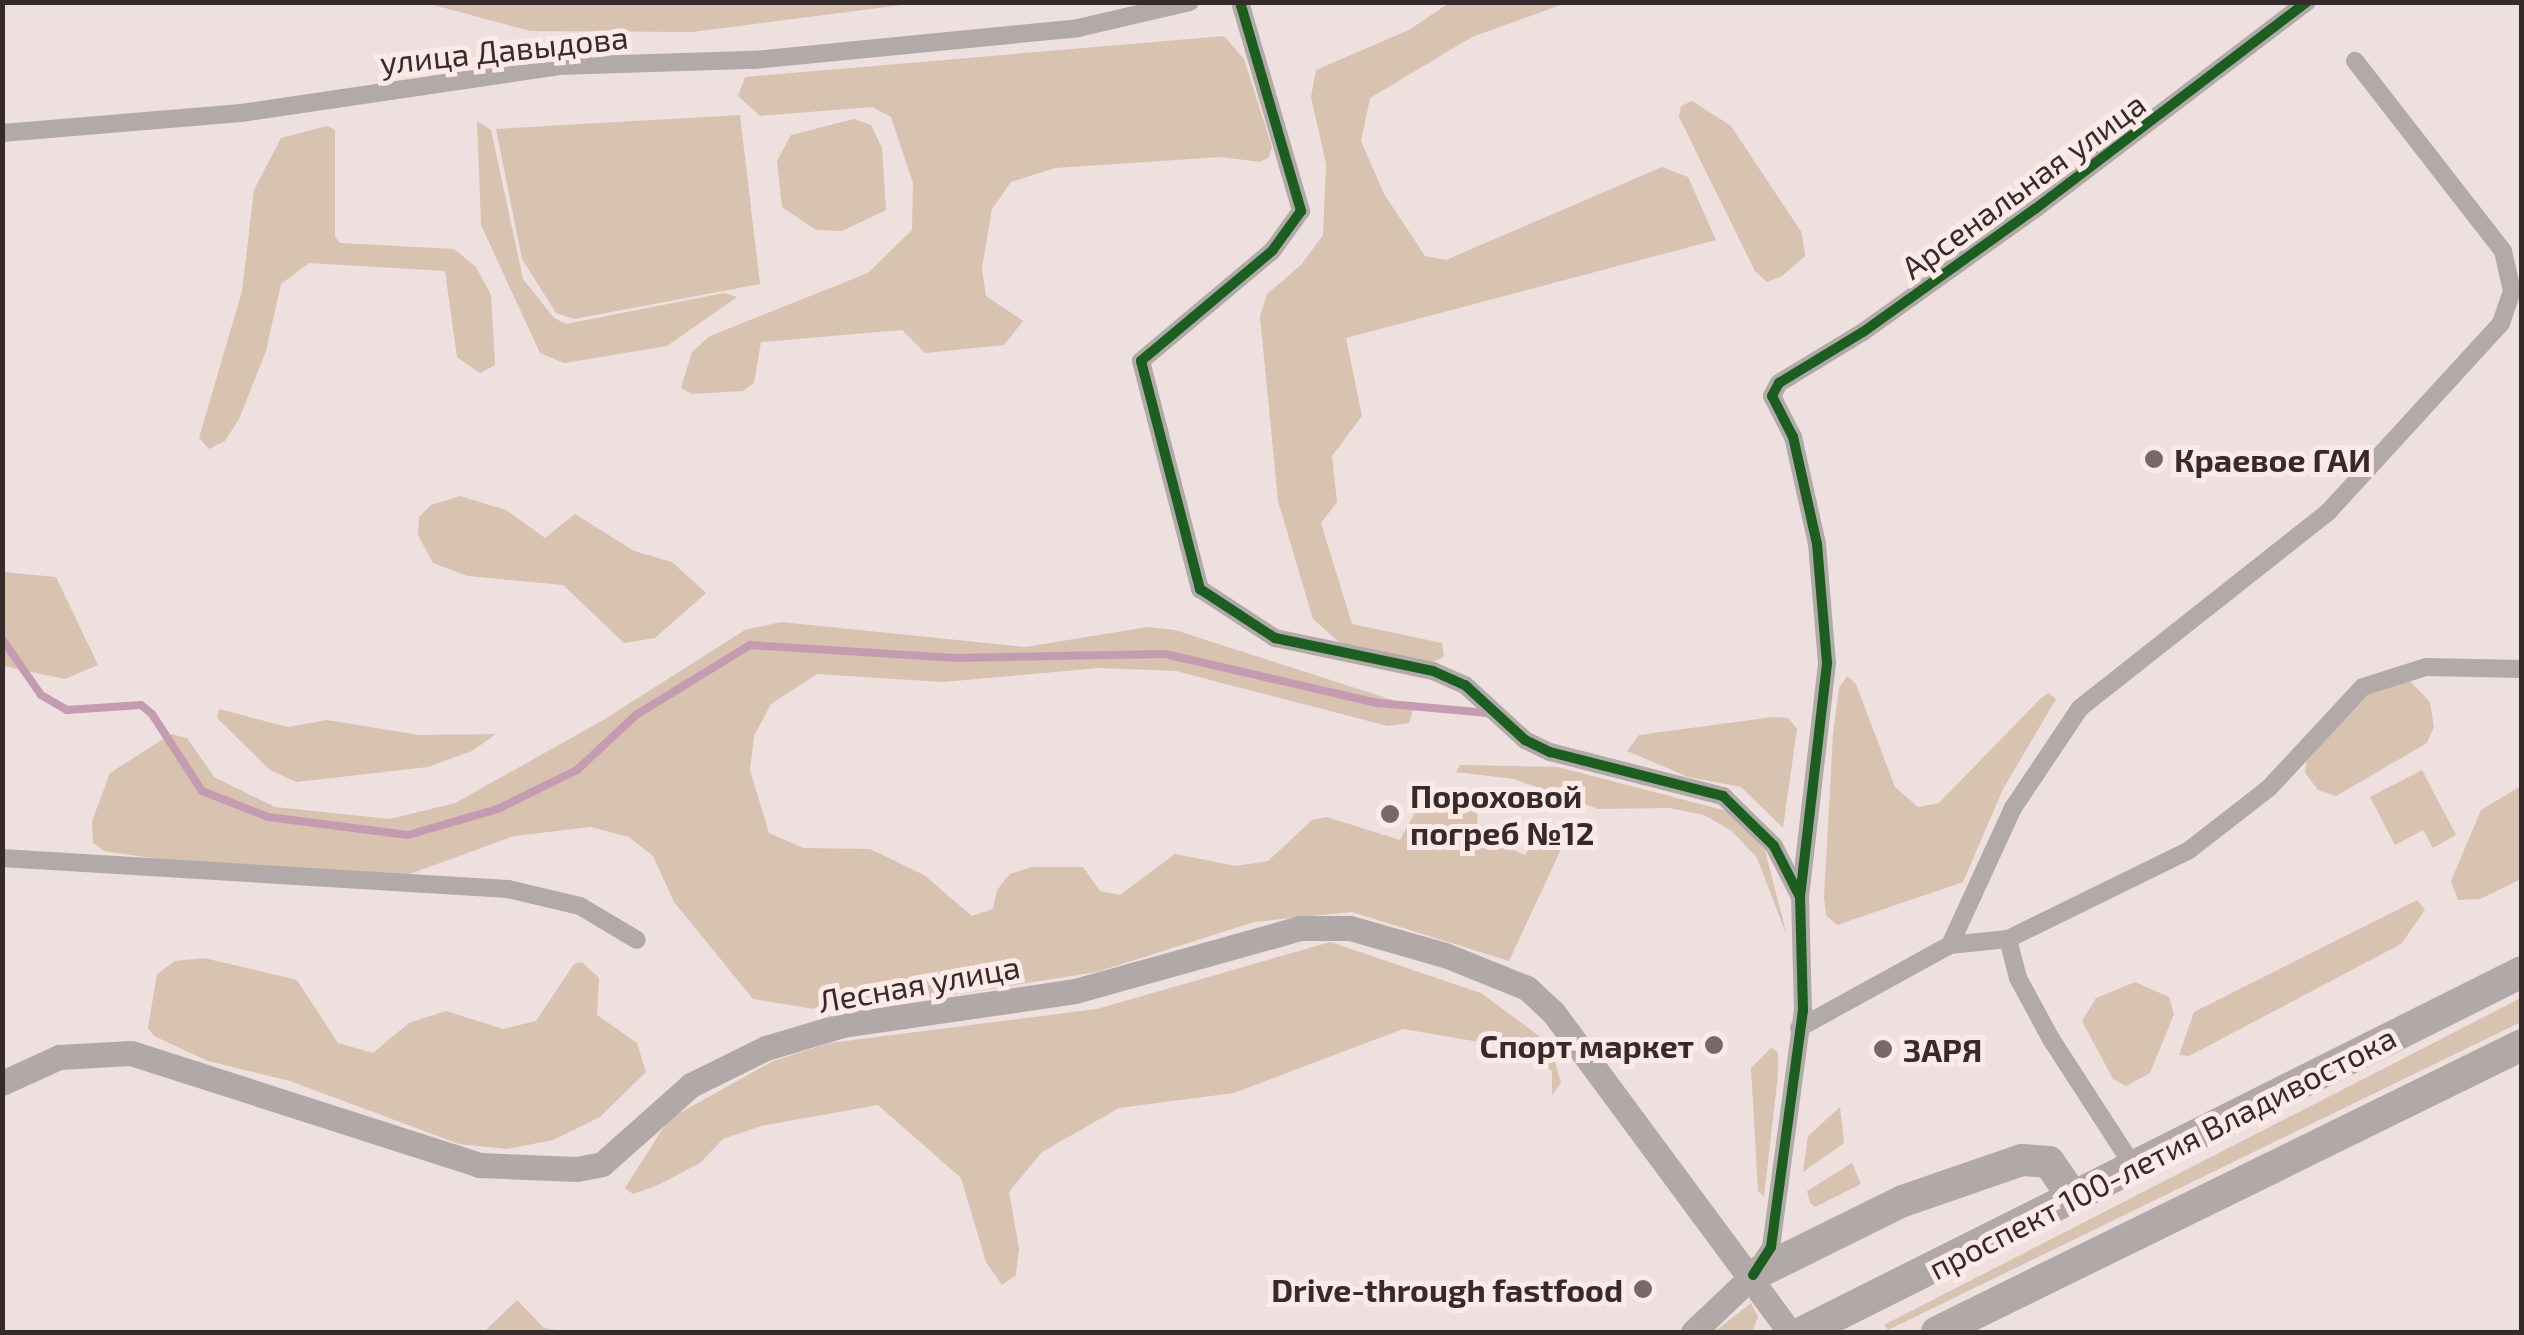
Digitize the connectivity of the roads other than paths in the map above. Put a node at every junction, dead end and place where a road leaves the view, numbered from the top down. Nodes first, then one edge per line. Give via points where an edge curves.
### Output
1 (1190, 2) edge
2 (1240, 2) edge
3 (2306, 2) edge
4 (2355, 61) dead end
5 (2, 133) edge
6 (2522, 669) edge
7 (2, 858) edge
8 (1800, 896) junction
9 (637, 940) dead end
10 (2008, 940) junction
11 (1950, 945) junction
12 (2522, 972) edge
13 (1799, 1028) junction
14 (2522, 1046) edge
15 (2, 1084) edge
16 (2132, 1164) junction
17 (2073, 1197) junction
18 (1752, 1275) junction
19 (1693, 1332) edge
20 (1790, 1332) edge
21 (1803, 1332) edge
22 (1937, 1332) edge

1 - 5 street, улица Давыдова via 1078,28 754,60 558,66 241,113
2 - 8 street via 1301,210 1272,251 1142,362 1200,589 1274,638 1433,671 1465,686 1525,740 1550,752 1723,796 1774,846
3 - 8 street, Арсенальная улица via 2035,210 1779,383 1774,404 1793,438 1826,610 1827,663
4 - 11 street via 2503,251 2512,292 2501,323 2329,511 2080,708 2013,808
6 - 10 street via 2426,667 2364,687 2213,835 2105,896
7 - 9 street via 508,890 580,906
8 - 13 street via 1805,966
10 - 11 street
10 - 16 street via 2018,978 2051,1039
11 - 13 street
12 - 16 highway, проспект 100-летия Владивостока
13 - 18 street via 1771,1247
14 - 22 highway, проспект 100-летия Владивостока
15 - 18 main road, Лесная улица via 59,1057 130,1054 480,1165 577,1169 602,1164 691,1084 766,1048 843,1025 1075,991 1300,928 1350,928 1445,954 1527,988
16 - 17 highway, проспект 100-летия Владивостока
17 - 18 highway via 2049,1162 2022,1160 1903,1201
17 - 21 highway, проспект 100-летия Владивостока
18 - 19 main road
18 - 20 main road, Лесная улица

